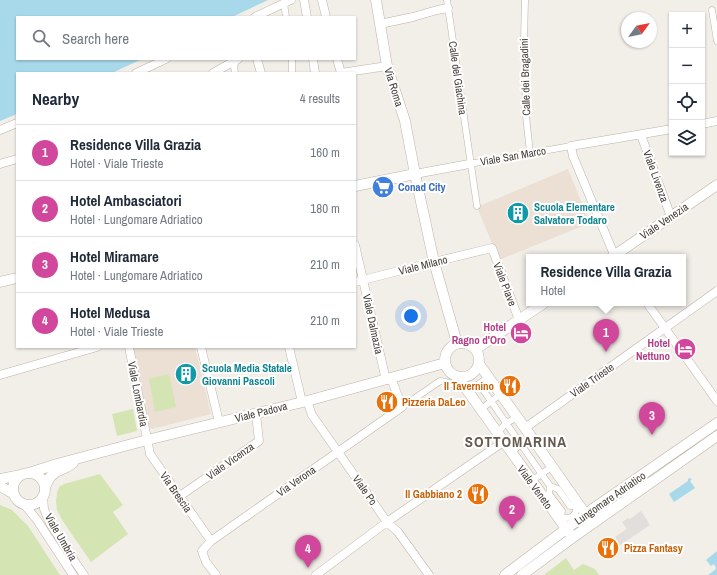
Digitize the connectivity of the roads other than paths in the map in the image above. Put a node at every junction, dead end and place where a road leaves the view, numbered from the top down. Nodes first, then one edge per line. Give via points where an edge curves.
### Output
1 (304, 0) edge
2 (322, 0) edge
3 (376, 0) edge
4 (524, 0) edge
5 (287, 2) edge
6 (448, 4) edge
7 (712, 10) dead end
8 (257, 16) edge
9 (286, 16) edge
10 (307, 16) edge
11 (326, 16) edge
12 (380, 24) junction
13 (717, 41) edge
14 (164, 60) edge
15 (234, 60) edge
16 (236, 60) edge
17 (257, 60) edge
18 (292, 60) edge
19 (313, 60) edge
20 (337, 60) edge
21 (387, 66) junction
22 (147, 71) edge
23 (215, 72) edge
24 (235, 72) edge
25 (261, 72) edge
26 (292, 72) edge
27 (315, 72) edge
28 (341, 72) edge
29 (348, 72) edge
30 (717, 121) edge
31 (16, 123) edge
32 (705, 123) edge
33 (0, 130) edge
34 (669, 130) edge
35 (641, 135) junction
36 (571, 146) junction
37 (530, 153) junction
38 (16, 160) edge
39 (469, 161) junction
40 (0, 164) edge
41 (415, 174) junction
42 (717, 185) edge
43 (356, 186) edge
44 (477, 206) dead end
45 (671, 217) junction
46 (492, 248) joint
47 (356, 249) edge
48 (612, 254) edge
49 (616, 254) edge
50 (434, 262) junction
51 (16, 278) edge
52 (364, 280) junction
53 (0, 282) edge
54 (356, 282) edge
55 (717, 291) edge
56 (540, 306) edge
57 (649, 306) edge
58 (519, 320) junction
59 (665, 329) junction
60 (457, 343) junction
61 (94, 348) edge
62 (129, 348) edge
63 (201, 348) edge
64 (289, 348) edge
65 (476, 349) junction
66 (445, 363) junction
67 (479, 364) junction
68 (0, 375) edge
69 (388, 379) junction
70 (486, 379) dead end
71 (456, 381) junction
72 (479, 384) junction
73 (471, 389) dead end
74 (498, 396) dead end
75 (304, 402) junction
76 (491, 402) junction
77 (717, 402) edge
78 (402, 407) junction
79 (484, 407) dead end
80 (256, 414) junction
81 (514, 419) dead end
82 (219, 422) junction
83 (506, 423) junction
84 (717, 423) edge
85 (525, 428) junction
86 (500, 430) dead end
87 (717, 436) edge
88 (528, 439) dead end
89 (147, 440) junction
90 (503, 442) junction
91 (521, 445) junction
92 (514, 450) dead end
93 (338, 452) junction
94 (77, 459) junction
95 (550, 468) dead end
96 (25, 474) junction
97 (542, 474) junction
98 (0, 479) edge
99 (534, 479) dead end
100 (0, 486) edge
101 (550, 486) junction
102 (44, 492) junction
103 (14, 494) junction
104 (180, 496) junction
105 (23, 503) junction
106 (586, 514) junction
107 (387, 522) junction
108 (592, 523) junction
109 (569, 533) junction
110 (211, 541) junction
111 (73, 575) edge
112 (84, 575) edge
113 (216, 575) edge
114 (316, 575) edge
115 (429, 575) edge
116 (505, 575) edge
117 (522, 575) edge

1 - 10 street
2 - 11 street
3 - 12 street, Via Roma
4 - 37 street, Calle dei Bragadini via 526,116
5 - 8 street
5 - 9 street
6 - 12 street via 437,10
6 - 39 street, Calle del Giachina
7 - 13 street
12 - 21 street, Via Roma
14 - 22 street
15 - 23 street
16 - 24 street
17 - 25 street
18 - 26 street
19 - 27 street
20 - 28 street
21 - 29 street
21 - 41 street, Via Roma via 405,120
30 - 32 street
31 - 33 street
34 - 35 street, Viale San Marco
35 - 36 street, Viale San Marco
35 - 45 street, Viale Livenza
36 - 37 street, Viale San Marco
36 - 48 street
37 - 39 street, Viale San Marco
38 - 40 street
39 - 41 street, Viale San Marco
39 - 44 street, Calle del Giachina
41 - 43 street, Viale San Marco
41 - 50 street
42 - 45 street, Viale Venezia
45 - 49 street, Viale Venezia
46 - 50 street, Viale Milano
46 - 58 street, Viale Piave
47 - 52 street, Viale Dalmazia
50 - 52 street, Viale Milano
50 - 60 street
51 - 53 street
52 - 54 street, Viale Milano
52 - 69 street, Viale Dalmazia
55 - 59 street, Viale Trieste
56 - 58 street
57 - 59 street
58 - 65 street
59 - 77 street
59 - 85 street, Viale Trieste
60 - 65 street via 467,343
60 - 66 street via 447,351
61 - 68 street
62 - 89 street, Viale Lombardia
63 - 82 street
64 - 75 street, Viale Po
65 - 67 street
66 - 69 street, Viale Padova
66 - 71 street
67 - 71 street via 476,371
67 - 85 street
69 - 75 street, Viale Padova
69 - 78 street
70 - 72 street
71 - 78 street, Via Verona via 440,382
71 - 90 street, Viale Veneto
72 - 73 street
72 - 76 street
74 - 76 street
75 - 80 street, Viale Padova
75 - 93 street, Viale Po
76 - 79 street
76 - 83 street
78 - 93 street, Via Verona
80 - 82 street, Viale Padova
80 - 104 street, Viale Vicenza via 259,441
81 - 83 street
82 - 89 street, Viale Padova
83 - 86 street
83 - 91 street
84 - 106 street, Lungomare Adriatico
85 - 106 street
87 - 108 street, Lungomare Adriatico
88 - 91 street
89 - 94 street, Viale Padova
89 - 104 street, Via Brescia via 150,454
90 - 107 street
90 - 109 street, Viale Veneto
91 - 92 street
91 - 97 street
93 - 107 street, Viale Po
93 - 110 street, Via Verona
94 - 96 street, Viale Padova
94 - 102 street, Viale Padova via 50,477
95 - 97 street
96 - 98 street, Viale Padova
96 - 102 street via 34,474 41,479
96 - 103 street via 15,482
97 - 99 street
97 - 101 street
100 - 103 street
101 - 101 street via 558,488 570,506 576,506 575,514 569,518 562,517 562,511 549,494
102 - 105 street via 36,503
102 - 112 street, Viale Umbria via 44,508 50,523
103 - 105 street
104 - 110 street, Via Brescia
105 - 111 street, Viale Umbria via 38,520
106 - 108 street
106 - 109 street, Lungomare Adriatico
107 - 114 street
107 - 115 street, Viale Po via 398,532
108 - 109 street, Lungomare Adriatico
109 - 116 street, Lungomare Adriatico
109 - 117 street, Lungomare Adriatico
110 - 113 street via 202,551 206,562

